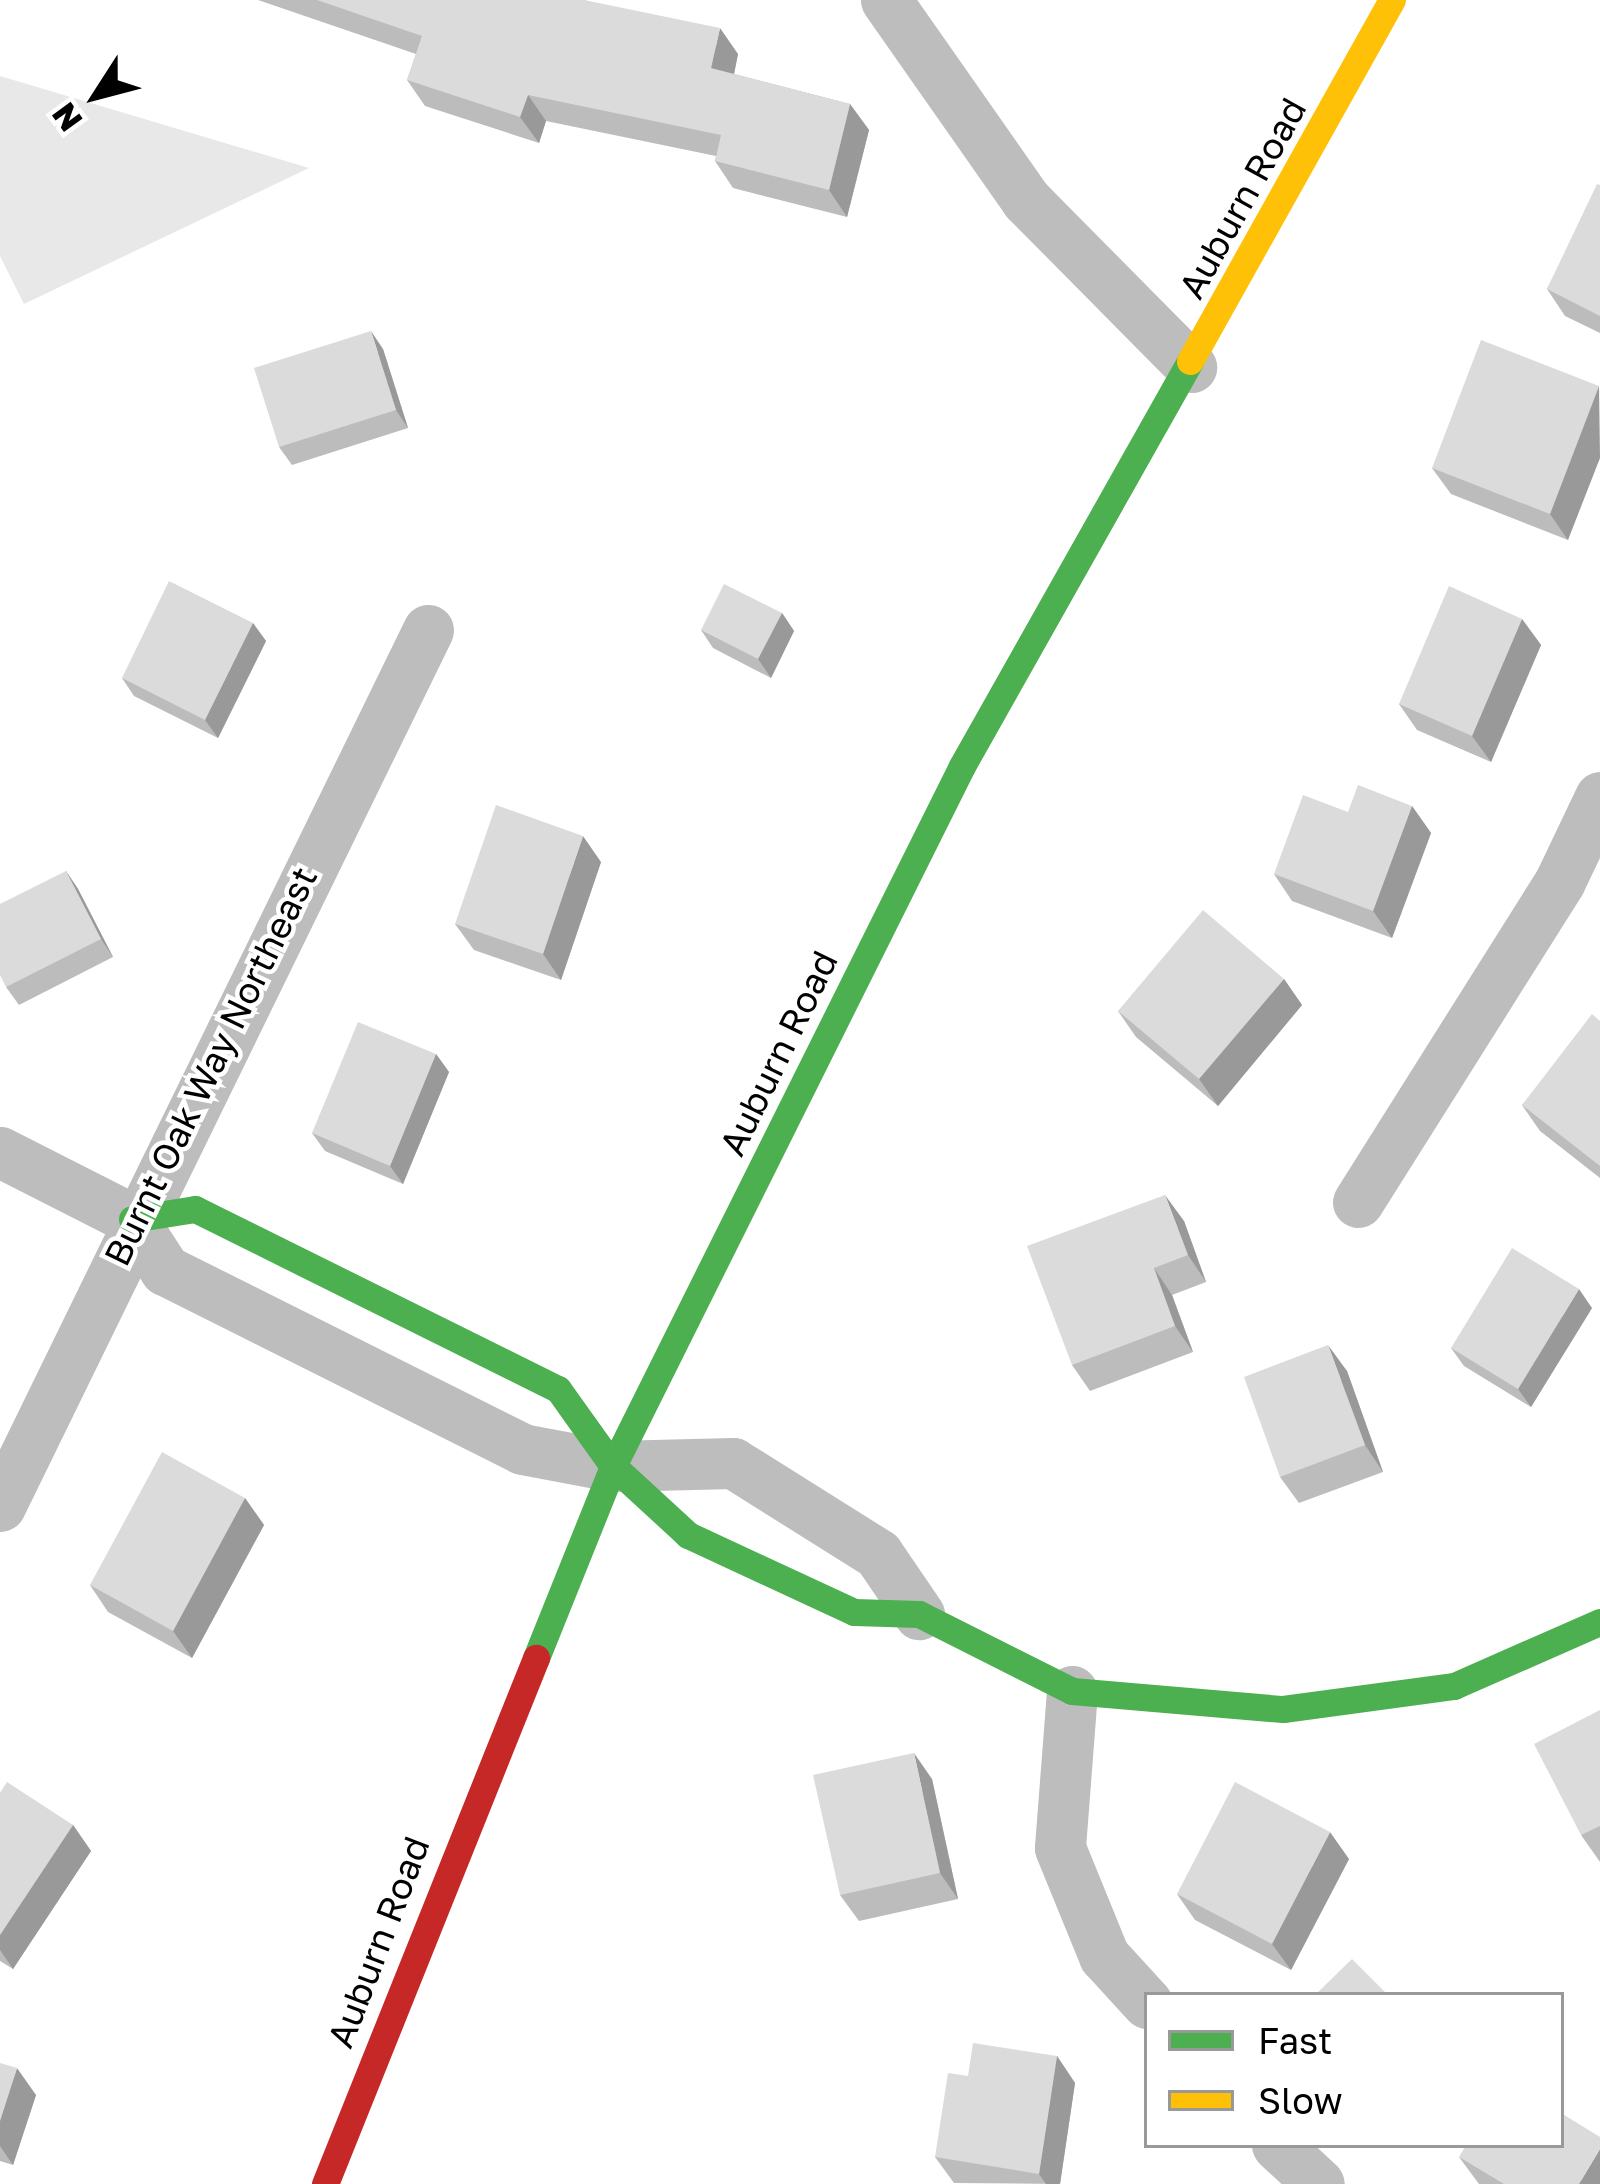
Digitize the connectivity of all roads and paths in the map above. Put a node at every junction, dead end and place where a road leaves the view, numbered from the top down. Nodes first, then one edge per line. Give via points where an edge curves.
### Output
1 (886, 0) edge
2 (1392, 0) edge
3 (1191, 367) junction
4 (428, 630) dead end
5 (1600, 797) edge
6 (0, 1152) edge
7 (1358, 1202) dead end
8 (132, 1220) junction
9 (613, 1466) junction
10 (0, 1506) edge
11 (919, 1614) junction
12 (1600, 1622) edge
13 (1072, 1691) junction
14 (1144, 2000) edge
15 (325, 2184) edge

1 - 3 street via 1026,200
2 - 3 main road, Auburn Road
3 - 9 main road, Auburn Road via 962,766
4 - 8 street, Burnt Oak Way Northeast
5 - 7 street via 1560,881
6 - 8 street
8 - 9 street via 165,1270 213,1296 522,1449
8 - 9 main road via 195,1209 558,1389
8 - 10 street, Burnt Oak Way Northeast
9 - 11 main road via 688,1535 854,1612
9 - 11 street via 733,1463 878,1555
9 - 15 main road, Auburn Road
11 - 13 main road
12 - 13 main road via 1454,1686 1283,1709
13 - 14 street via 1060,1848 1104,1957

